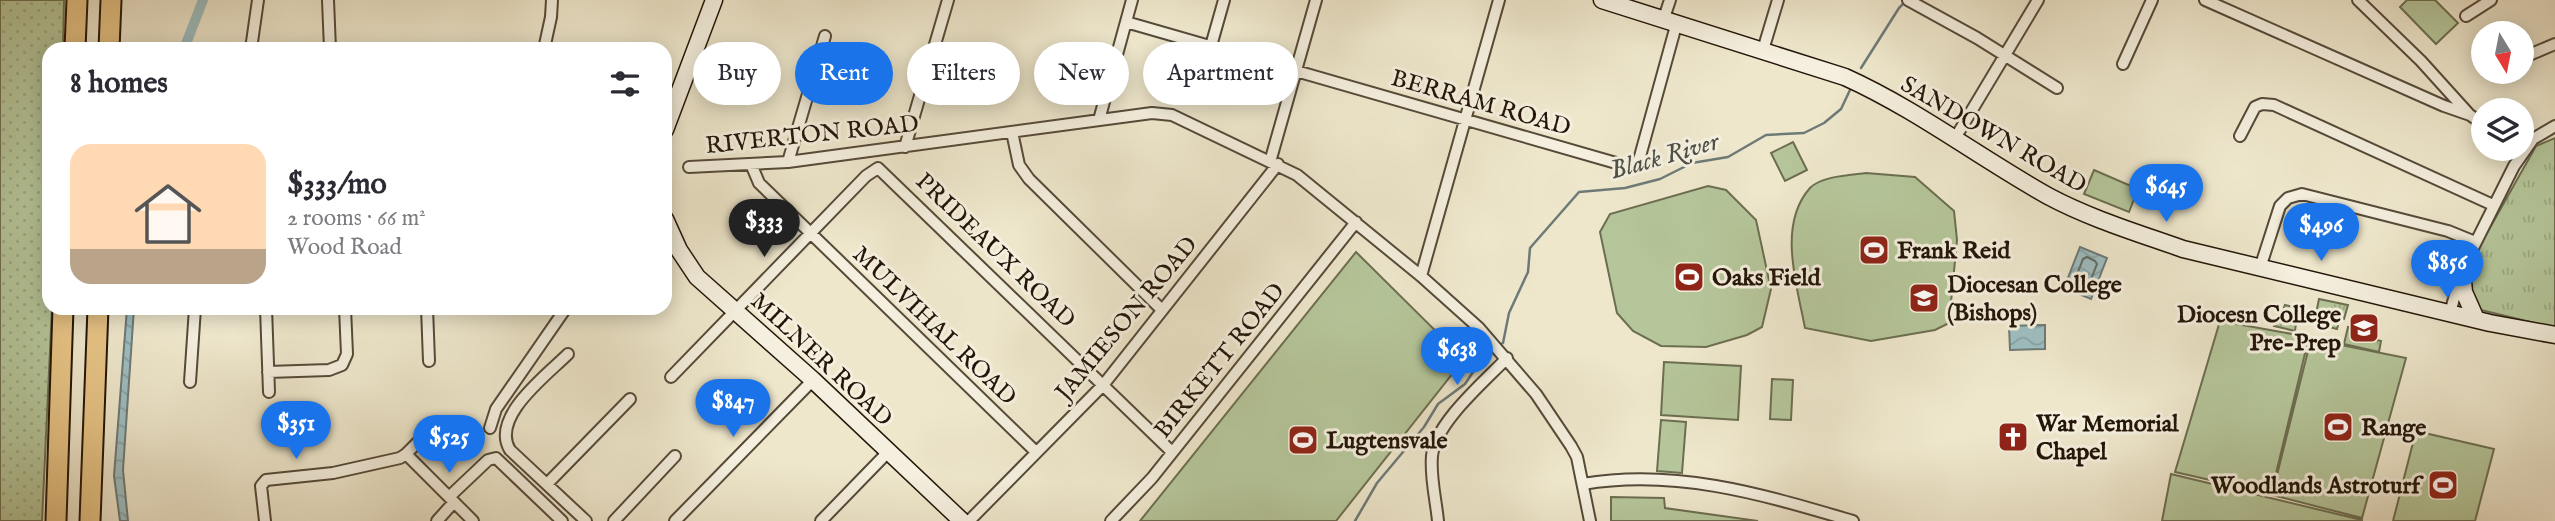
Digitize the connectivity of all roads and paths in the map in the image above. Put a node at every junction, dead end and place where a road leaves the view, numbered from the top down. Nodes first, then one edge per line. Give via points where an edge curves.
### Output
1 (71, 0) edge
2 (77, 0) edge
3 (111, 0) edge
4 (119, 0) edge
5 (258, 0) edge
6 (328, 0) edge
7 (552, 0) edge
8 (714, 0) edge
9 (948, 0) edge
10 (1132, 0) edge
11 (1224, 0) edge
12 (1316, 0) edge
13 (1499, 0) edge
14 (1602, 0) edge
15 (1670, 0) edge
16 (1778, 0) edge
17 (2038, 0) edge
18 (2152, 0) edge
19 (2205, 0) edge
20 (2358, 0) edge
21 (2491, 0) edge
22 (1912, 2) edge
23 (2466, 16) dead end
24 (1671, 20) junction
25 (1126, 22) junction
26 (825, 36) dead end
27 (73, 42) edge
28 (74, 42) edge
29 (109, 42) edge
30 (252, 42) edge
31 (330, 42) edge
32 (546, 42) edge
33 (1197, 42) edge
34 (1212, 42) edge
35 (2555, 44) edge
36 (1763, 50) junction
37 (2534, 53) edge
38 (2006, 56) junction
39 (1298, 61) edge
40 (2123, 64) dead end
41 (1298, 72) edge
42 (2057, 88) dead end
43 (1287, 105) edge
44 (672, 111) edge
45 (2470, 115) joint
46 (1465, 119) junction
47 (1099, 121) junction
48 (2555, 126) edge
49 (1012, 132) junction
50 (2240, 136) dead end
51 (2534, 138) edge
52 (1954, 140) junction
53 (905, 147) junction
54 (877, 151) junction
55 (2515, 161) edge
56 (788, 162) junction
57 (1274, 163) junction
58 (751, 164) junction
59 (689, 167) dead end
60 (878, 168) junction
61 (2493, 205) junction
62 (1356, 222) junction
63 (811, 233) junction
64 (672, 237) edge
65 (2475, 242) junction
66 (2260, 268) junction
67 (2462, 270) junction
68 (1421, 276) junction
69 (736, 310) junction
70 (1162, 310) junction
71 (2450, 313) junction
72 (63, 315) edge
73 (97, 315) edge
74 (195, 315) edge
75 (266, 315) edge
76 (345, 315) edge
77 (427, 315) edge
78 (561, 315) edge
79 (2483, 321) junction
80 (2555, 335) edge
81 (2555, 344) edge
82 (568, 354) dead end
83 (1506, 356) junction
84 (429, 361) dead end
85 (268, 372) junction
86 (671, 377) dead end
87 (813, 380) junction
88 (190, 382) dead end
89 (1104, 384) junction
90 (269, 392) dead end
91 (630, 399) dead end
92 (490, 428) dead end
93 (430, 430) dead end
94 (888, 452) junction
95 (1037, 452) junction
96 (1172, 452) junction
97 (405, 454) junction
98 (675, 456) dead end
99 (547, 484) junction
100 (1583, 484) junction
101 (452, 500) junction
102 (56, 521) edge
103 (90, 521) edge
104 (265, 521) edge
105 (437, 521) edge
106 (473, 521) edge
107 (562, 521) edge
108 (586, 521) edge
109 (614, 521) edge
110 (675, 521) edge
111 (821, 521) edge
112 (962, 521) edge
113 (969, 521) edge
114 (1111, 521) edge
115 (1438, 521) edge
116 (1590, 521) edge
117 (1853, 521) edge

1 - 27 highway
2 - 28 highway
3 - 29 highway
4 - 29 highway
5 - 30 street
6 - 31 street
7 - 32 street
8 - 44 street
9 - 53 street
10 - 25 street
11 - 34 street
12 - 39 street, JAMIESON ROAD
13 - 46 street
14 - 24 street, SANDOWN ROAD
15 - 24 street
16 - 36 street
17 - 38 street
18 - 40 street
19 - 45 street
20 - 45 street
21 - 23 street
22 - 38 street
24 - 36 street, SANDOWN ROAD
24 - 46 street, BERRAM ROAD via 1634,166
25 - 33 street, BERRAM ROAD
25 - 47 street
26 - 56 street
35 - 37 street
36 - 52 street, SANDOWN ROAD via 1845,76
38 - 42 street
38 - 52 street
41 - 46 street, BERRAM ROAD
43 - 57 street, JAMIESON ROAD
46 - 68 street
47 - 49 street, RIVERTON ROAD
47 - 57 street, RIVERTON ROAD via 1166,113
48 - 51 street
49 - 53 street, RIVERTON ROAD
49 - 70 street via 1028,180
50 - 61 street via 2255,107 2274,105
52 - 66 street, SANDOWN ROAD via 2087,215 2183,249
53 - 54 street, RIVERTON ROAD
54 - 56 street, RIVERTON ROAD
54 - 60 street
55 - 61 street
56 - 58 street, RIVERTON ROAD
57 - 62 street, RIVERTON ROAD
57 - 70 street, JAMIESON ROAD
58 - 59 street, RIVERTON ROAD
58 - 63 street, MULVIHAL ROAD via 759,183
60 - 63 street
60 - 89 street, PRIDEAUX ROAD
61 - 65 street
62 - 68 street, RIVERTON ROAD
62 - 96 street, BIRKETT ROAD
63 - 69 street
63 - 95 street, MULVIHAL ROAD
64 - 69 street, MILNER ROAD via 690,268
65 - 66 street via 2302,194 2280,206
65 - 67 street
66 - 71 street, SANDOWN ROAD
67 - 71 street
67 - 79 street via 2464,292
68 - 83 street, RIVERTON ROAD
69 - 86 street
69 - 87 street, MILNER ROAD
70 - 89 street, JAMIESON ROAD
71 - 79 street, SANDOWN ROAD
72 - 102 highway
73 - 103 highway
74 - 88 street
75 - 85 street
76 - 85 street via 347,354 342,365 329,370
77 - 84 street
78 - 92 street via 496,409
79 - 80 street, SANDOWN ROAD
79 - 81 street, SANDOWN ROAD
82 - 99 street via 522,400 506,425 510,450
83 - 100 street, RIVERTON ROAD via 1571,446
83 - 115 street via 1437,440 1432,457
85 - 90 street
87 - 94 street, MILNER ROAD
87 - 110 street
89 - 95 street, JAMIESON ROAD
89 - 96 street, PRIDEAUX ROAD
91 - 99 street
93 - 97 street
94 - 111 street
94 - 112 street, MILNER ROAD
95 - 113 street, JAMIESON ROAD
96 - 114 street, BIRKETT ROAD
97 - 101 street
97 - 104 street via 333,473 266,480 261,486
98 - 109 street
99 - 108 street
100 - 116 street, RIVERTON ROAD
100 - 117 street via 1639,478 1691,482
101 - 105 street
101 - 106 street
101 - 107 street via 488,460 496,458

